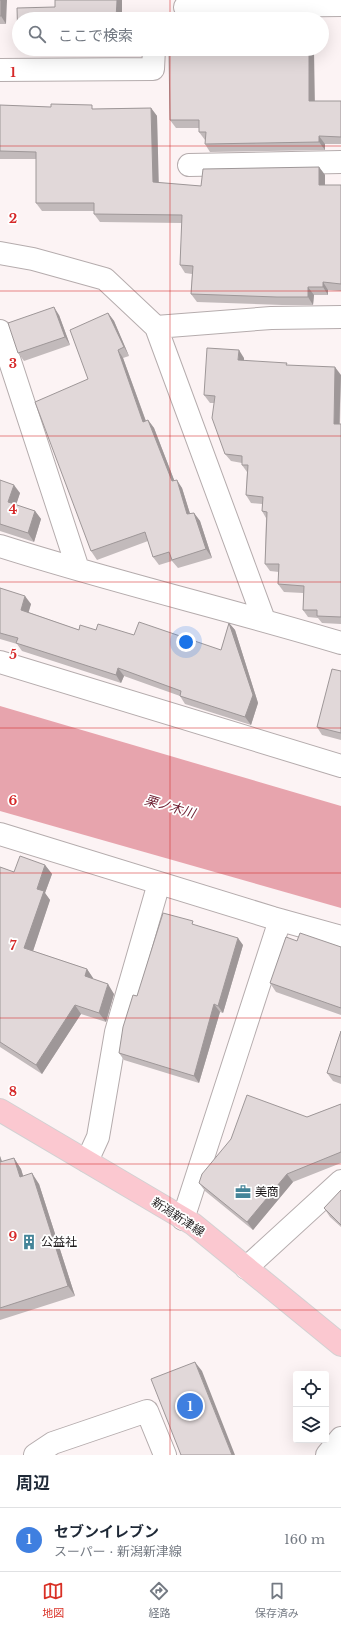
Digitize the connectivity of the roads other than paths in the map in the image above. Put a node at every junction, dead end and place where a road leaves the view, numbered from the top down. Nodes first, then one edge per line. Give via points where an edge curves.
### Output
1 (341, 5) edge
2 (185, 7) dead end
3 (154, 56) edge
4 (0, 70) edge
5 (341, 162) edge
6 (189, 165) dead end
7 (0, 253) edge
8 (341, 317) edge
9 (156, 326) junction
10 (0, 331) edge
11 (0, 546) edge
12 (78, 569) junction
13 (264, 620) junction
14 (341, 643) edge
15 (0, 662) edge
16 (341, 766) edge
17 (0, 834) edge
18 (159, 883) junction
19 (280, 920) junction
20 (341, 937) edge
21 (0, 1110) edge
22 (87, 1161) junction
23 (341, 1180) edge
24 (183, 1219) junction
25 (246, 1268) junction
26 (341, 1345) edge
27 (341, 1438) edge
28 (35, 1455) edge
29 (165, 1455) edge
30 (327, 1455) edge

1 - 2 street
3 - 4 street via 153,69
5 - 6 street
7 - 9 street via 33,259 105,279
8 - 9 street via 271,318
9 - 13 street
10 - 12 street
11 - 12 street
12 - 13 street
13 - 14 street
15 - 16 street
17 - 18 street
18 - 19 street
18 - 22 street via 116,1032 98,1137
19 - 20 street
19 - 24 street
21 - 22 main road, 新潟新津線
22 - 24 main road, 新潟新津線
23 - 25 street
24 - 25 main road, 新潟新津線
25 - 26 main road, 新潟新津線
27 - 30 street
28 - 29 street via 53,1443 147,1411

